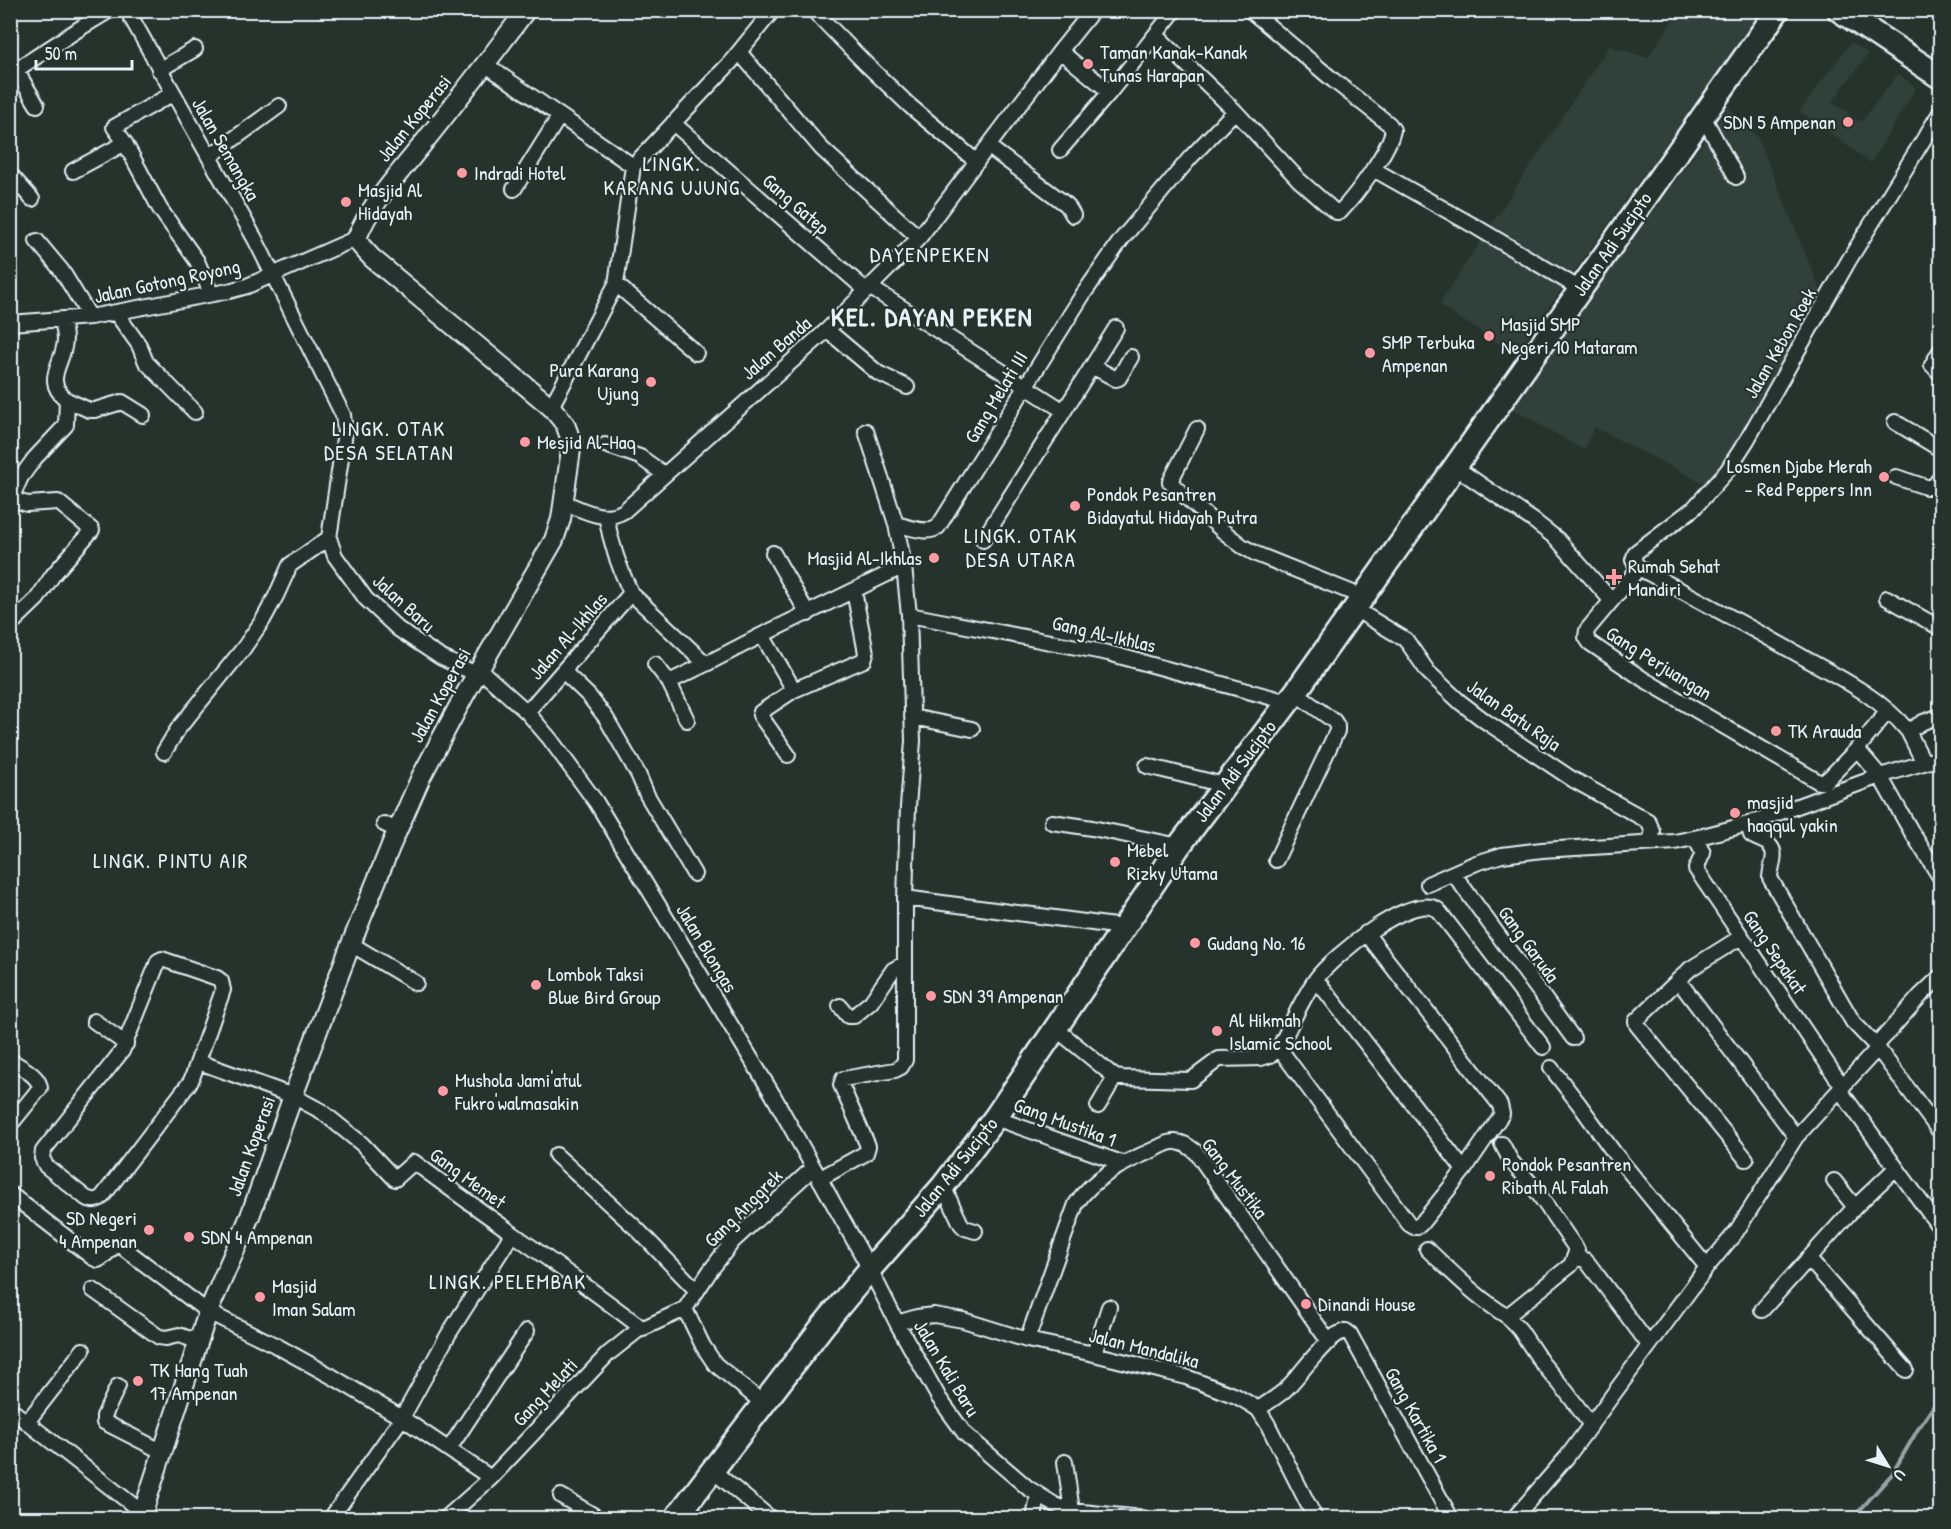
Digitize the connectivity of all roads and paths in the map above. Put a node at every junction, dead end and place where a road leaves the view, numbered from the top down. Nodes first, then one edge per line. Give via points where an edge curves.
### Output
1 (110, 10) edge
2 (127, 10) edge
3 (526, 10) edge
4 (773, 10) edge
5 (813, 10) edge
6 (1093, 10) edge
7 (1175, 10) edge
8 (1250, 10) edge
9 (1778, 10) edge
10 (1839, 10) edge
11 (1156, 35) junction
12 (195, 49) dead end
13 (1060, 51) junction
14 (739, 52) junction
15 (486, 65) junction
16 (159, 70) junction
17 (1940, 76) edge
18 (1110, 93) junction
19 (172, 94) junction
20 (37, 105) dead end
21 (279, 106) dead end
22 (1235, 111) junction
23 (1941, 113) edge
24 (1703, 116) junction
25 (559, 117) junction
26 (673, 123) junction
27 (125, 143) junction
28 (989, 147) junction
29 (1060, 150) dead end
30 (209, 157) junction
31 (977, 162) junction
32 (633, 166) junction
33 (1373, 169) junction
34 (73, 171) dead end
35 (10, 174) edge
36 (1736, 177) dead end
37 (514, 189) dead end
38 (32, 199) dead end
39 (1073, 215) dead end
40 (357, 238) junction
41 (919, 238) junction
42 (37, 241) dead end
43 (274, 275) junction
44 (616, 284) junction
45 (1580, 289) junction
46 (869, 290) junction
47 (211, 293) junction
48 (116, 313) junction
49 (90, 317) junction
50 (62, 320) junction
51 (10, 323) edge
52 (1116, 328) dead end
53 (827, 330) junction
54 (1941, 351) edge
55 (696, 353) dead end
56 (1131, 357) dead end
57 (1092, 366) junction
58 (1941, 374) edge
59 (1025, 386) junction
60 (907, 387) dead end
61 (67, 400) junction
62 (551, 407) junction
63 (1064, 411) junction
64 (195, 412) dead end
65 (143, 415) dead end
66 (1895, 422) dead end
67 (1197, 429) dead end
68 (866, 431) dead end
69 (606, 445) dead end
70 (1941, 449) edge
71 (1455, 467) junction
72 (664, 474) junction
73 (1896, 477) dead end
74 (1941, 478) edge
75 (11, 500) edge
76 (563, 502) junction
77 (606, 516) junction
78 (896, 524) junction
79 (329, 538) junction
80 (983, 540) dead end
81 (773, 554) dead end
82 (904, 566) junction
83 (1639, 568) junction
84 (854, 591) junction
85 (631, 593) junction
86 (1887, 597) dead end
87 (1611, 600) junction
88 (1359, 603) junction
89 (808, 614) junction
90 (909, 615) junction
91 (10, 625) edge
92 (1941, 628) edge
93 (762, 635) junction
94 (655, 664) dead end
95 (706, 664) junction
96 (563, 671) junction
97 (478, 672) junction
98 (669, 682) junction
99 (794, 690) junction
100 (1292, 697) junction
101 (1888, 711) junction
102 (527, 712) junction
103 (1941, 716) edge
104 (912, 717) junction
105 (687, 720) dead end
106 (972, 729) dead end
107 (1908, 731) junction
108 (1857, 749) junction
109 (164, 752) dead end
110 (788, 755) dead end
111 (1941, 758) edge
112 (1924, 763) junction
113 (1147, 766) dead end
114 (1880, 776) junction
115 (1224, 785) junction
116 (1052, 822) dead end
117 (1748, 824) junction
118 (1695, 838) junction
119 (1649, 843) junction
120 (1179, 846) junction
121 (1276, 860) dead end
122 (1453, 873) junction
123 (694, 874) dead end
124 (1941, 877) edge
125 (1428, 884) dead end
126 (905, 898) junction
127 (1122, 927) junction
128 (1366, 933) junction
129 (1741, 937) junction
130 (351, 944) junction
131 (904, 964) junction
132 (1941, 977) edge
133 (1316, 979) junction
134 (1677, 980) junction
135 (416, 982) dead end
136 (840, 1006) dead end
137 (94, 1021) dead end
138 (1055, 1028) junction
139 (1573, 1038) dead end
140 (126, 1044) junction
141 (1543, 1047) dead end
142 (1279, 1048) junction
143 (1877, 1048) junction
144 (10, 1060) edge
145 (199, 1062) junction
146 (1551, 1068) dead end
147 (1115, 1077) junction
148 (1841, 1087) junction
149 (293, 1096) junction
150 (1098, 1106) dead end
151 (995, 1118) junction
152 (10, 1125) edge
153 (1941, 1132) edge
154 (1796, 1137) junction
155 (1502, 1144) dead end
156 (556, 1155) dead end
157 (1746, 1159) dead end
158 (1122, 1163) junction
159 (1896, 1168) junction
160 (1464, 1170) junction
161 (816, 1173) junction
162 (1834, 1181) dead end
163 (943, 1185) junction
164 (10, 1194) edge
165 (1855, 1207) junction
166 (1941, 1228) edge
167 (975, 1231) dead end
168 (512, 1234) junction
169 (1427, 1249) dead end
170 (1576, 1257) junction
171 (1808, 1258) junction
172 (1707, 1267) junction
173 (870, 1269) junction
174 (93, 1290) dead end
175 (698, 1290) junction
176 (1108, 1307) dead end
177 (685, 1309) junction
178 (1762, 1310) dead end
179 (208, 1312) junction
180 (1507, 1316) junction
181 (897, 1323) junction
182 (643, 1329) junction
183 (527, 1331) dead end
184 (1027, 1340) junction
185 (199, 1342) junction
186 (1329, 1342) junction
187 (1650, 1345) junction
188 (83, 1350) dead end
189 (1094, 1354) junction
190 (1906, 1370) dead end
191 (118, 1386) dead end
192 (764, 1404) junction
193 (10, 1409) edge
194 (1258, 1409) junction
195 (402, 1418) junction
196 (27, 1422) junction
197 (1591, 1425) junction
198 (449, 1449) junction
199 (163, 1452) junction
200 (1065, 1462) dead end
201 (712, 1470) junction
202 (491, 1478) junction
203 (561, 1496) dead end
204 (1038, 1496) junction
205 (1072, 1511) junction
206 (142, 1516) edge
207 (1107, 1517) edge
208 (331, 1518) edge
209 (446, 1518) edge
210 (598, 1518) edge
211 (676, 1518) edge
212 (771, 1518) edge
213 (1034, 1518) edge
214 (1142, 1518) edge
215 (1315, 1518) edge
216 (1451, 1518) edge
217 (1514, 1518) edge

1 - 20 street via 16,70
2 - 16 street, Jalan Semangka
3 - 15 street, Jalan Koperasi
4 - 14 street
5 - 31 street via 910,106
6 - 13 street, Jalan Banda
7 - 11 street
8 - 33 street via 1389,124 1392,138
9 - 24 highway, Jalan Adi Sucipto
10 - 17 highway
11 - 18 street
11 - 22 street
12 - 16 street
13 - 18 street
13 - 28 street, Jalan Banda
14 - 26 street
14 - 41 street via 821,148
15 - 25 street
15 - 40 street, Jalan Koperasi via 393,180
16 - 19 street, Jalan Semangka
18 - 29 street
19 - 27 street via 114,127
19 - 30 street, Jalan Semangka
21 - 30 street
22 - 33 street via 1299,180 1336,212 1342,211
22 - 59 street, Gang Melati III via 1121,240
23 - 83 street, Jalan Kebon Roek via 1849,260 1727,471 1694,508 1636,552 1633,560
24 - 36 street
24 - 45 highway, Jalan Adi Sucipto
25 - 32 street
25 - 37 street
26 - 32 street
26 - 46 street, Gang Gatep
27 - 34 street
27 - 47 street via 160,209 197,261
28 - 31 street, Jalan Banda
28 - 39 street via 1067,205
30 - 43 street, Jalan Semangka
31 - 41 street, Jalan Banda
32 - 44 street
33 - 45 street
35 - 38 street
40 - 43 street, Jalan Gotong Royong
40 - 62 street, Jalan Koperasi via 372,258
41 - 46 street, Jalan Banda
42 - 49 street via 62,271
43 - 47 street, Jalan Gotong Royong via 247,286
43 - 79 street, Jalan Semangka via 345,424
44 - 55 street
44 - 62 street
45 - 71 highway, Jalan Adi Sucipto
46 - 53 street, Jalan Banda
46 - 59 street, Gang Gatep
47 - 48 street, Jalan Gotong Royong
48 - 49 street, Jalan Gotong Royong
48 - 64 street via 146,362
49 - 50 street, Jalan Gotong Royong
50 - 51 street, Jalan Gotong Royong
50 - 61 street via 65,339 55,386
52 - 57 street
53 - 60 street via 878,373
53 - 72 street, Jalan Banda
54 - 58 street via 1932,365
56 - 57 street via 1116,379
57 - 63 street
59 - 63 street, Gang Gatep
59 - 78 street, Gang Melati III via 938,527 928,531
61 - 65 street via 88,410 122,402
61 - 75 street via 64,428 21,477
62 - 76 street, Jalan Koperasi via 565,424 572,443
63 - 80 street
66 - 70 street
67 - 88 street, Jalan Batu Raja via 1170,482 1176,489 1242,546
68 - 78 street
69 - 72 street via 640,457
71 - 87 street via 1557,539
71 - 88 highway, Jalan Adi Sucipto
72 - 77 street, Jalan Banda via 624,511
73 - 74 street via 1926,487 1933,487
75 - 91 street via 27,504 57,502 92,530 37,599
76 - 77 street
76 - 97 street, Jalan Koperasi via 554,540
77 - 85 street, Jalan Al-Ikhlas via 610,543
78 - 82 street
79 - 97 street, Jalan Baru via 334,556 347,575 385,617 423,648 460,668
79 - 109 street via 290,565 263,620
81 - 89 street
82 - 84 street
82 - 90 street
83 - 87 street, Gang Perjuangan
83 - 101 street via 1793,651
84 - 89 street
84 - 99 street via 865,658
85 - 95 street
85 - 96 street, Jalan Al-Ikhlas
86 - 92 street
87 - 108 street, Gang Perjuangan via 1587,630 1586,637 1643,679 1819,782 1829,778
88 - 100 highway, Jalan Adi Sucipto
88 - 119 street, Jalan Batu Raja via 1406,640 1428,672 1485,721 1572,779 1646,820 1652,830
89 - 93 street
90 - 100 street, Gang Al-Ikhlas via 1108,653
90 - 104 street
93 - 95 street
93 - 99 street
94 - 98 street
95 - 98 street
96 - 102 street, Jalan Al-Ikhlas
96 - 123 street via 606,717
97 - 102 street, Jalan Blongas
97 - 130 street, Jalan Koperasi via 390,827
98 - 105 street
99 - 110 street via 764,708 760,715
100 - 115 highway, Jalan Adi Sucipto
100 - 121 street via 1334,721 1337,731
101 - 107 street
101 - 108 street, Gang Perjuangan
102 - 161 street, Jalan Blongas via 596,802
103 - 107 street
104 - 106 street
104 - 126 street
107 - 112 street
108 - 114 street
111 - 112 street
112 - 114 street
113 - 115 street
114 - 117 street
114 - 124 street
115 - 120 highway, Jalan Adi Sucipto
116 - 120 street
117 - 118 street
117 - 143 street via 1751,835 1769,844 1774,854 1770,879 1853,1022
118 - 119 street
118 - 129 street, Gang Sepakat via 1703,853 1696,869
119 - 122 street via 1502,855
120 - 127 highway, Jalan Adi Sucipto
122 - 125 street
122 - 139 street, Gang Garuda
126 - 127 street
126 - 131 street
127 - 138 highway, Jalan Adi Sucipto
128 - 133 street
128 - 141 street via 1412,910 1432,906
128 - 160 street via 1500,1105 1502,1114 1498,1122
129 - 134 street
129 - 148 street, Gang Sepakat
130 - 135 street
130 - 149 street, Jalan Koperasi
131 - 136 street via 893,970 871,1002 854,1016 848,1016
131 - 161 street, Gang Anggrek via 905,1060 895,1070 843,1079 841,1085 868,1150
132 - 143 street
133 - 142 street
133 - 160 street
134 - 154 street
134 - 157 street via 1639,1017 1637,1025
137 - 140 street
138 - 147 street
138 - 151 highway, Jalan Adi Sucipto
140 - 145 street via 158,961 165,958 217,978 224,986
140 - 145 street via 42,1154 46,1166 92,1201 97,1201 109,1188 191,1080
142 - 147 street via 1261,1058 1219,1059 1191,1080
142 - 160 street via 1409,1224 1420,1225
143 - 148 street
143 - 153 street
144 - 152 street via 36,1078 40,1088
145 - 149 street
146 - 172 street
147 - 150 street
148 - 154 street
148 - 159 street, Gang Sepakat
149 - 168 street, Gang Memet via 331,1117 393,1178 414,1162
149 - 179 street, Jalan Koperasi via 250,1216
151 - 158 street, Gang Mustika 1
151 - 163 highway, Jalan Adi Sucipto
154 - 172 street via 1736,1232
155 - 170 street via 1575,1245
156 - 175 street
158 - 184 street, Gang Mustika via 1097,1181 1076,1204
158 - 186 street, Gang Mustika via 1173,1141 1196,1152
159 - 165 street
159 - 166 street, Gang Sepakat
161 - 173 street, Jalan Blongas
161 - 175 street, Gang Anggrek via 733,1241
162 - 165 street
163 - 167 street via 961,1224
163 - 173 highway, Jalan Adi Sucipto
164 - 179 street via 93,1258 103,1258 115,1246 122,1246
165 - 171 street
168 - 182 street
168 - 195 street via 448,1335
169 - 180 street via 1492,1308
170 - 180 street via 1572,1265
170 - 187 street via 1588,1263
171 - 178 street
171 - 190 street
172 - 187 street
173 - 181 street, Jalan Kali Baru
173 - 192 highway, Jalan Adi Sucipto
174 - 185 street via 159,1337 179,1335
175 - 177 street, Gang Anggrek
176 - 189 street
177 - 182 street, Gang Melati
177 - 192 street via 715,1364
179 - 185 street, Jalan Koperasi
179 - 195 street
180 - 197 street
181 - 184 street, Jalan Mandalika via 934,1315
181 - 204 street, Jalan Kali Baru via 939,1398 965,1434
182 - 202 street, Gang Melati via 602,1360
183 - 198 street
184 - 189 street, Jalan Mandalika
185 - 199 street, Jalan Koperasi
186 - 194 street via 1283,1392
186 - 216 street, Gang Kartika 1 via 1341,1331 1350,1334
187 - 197 street
188 - 196 street
189 - 194 street, Jalan Mandalika via 1197,1381
191 - 199 street via 104,1422
192 - 201 highway, Jalan Adi Sucipto
193 - 196 street
194 - 215 street
195 - 198 street
195 - 208 street
196 - 206 street
197 - 217 street
198 - 202 street
199 - 206 street, Jalan Koperasi
200 - 205 street
201 - 211 highway, Jalan Adi Sucipto
201 - 212 street
202 - 209 street, Gang Melati
203 - 210 street
204 - 205 street, Jalan Kali Baru
204 - 213 street
205 - 207 street, Jalan Kali Baru
207 - 214 street, Jalan Kali Baru

